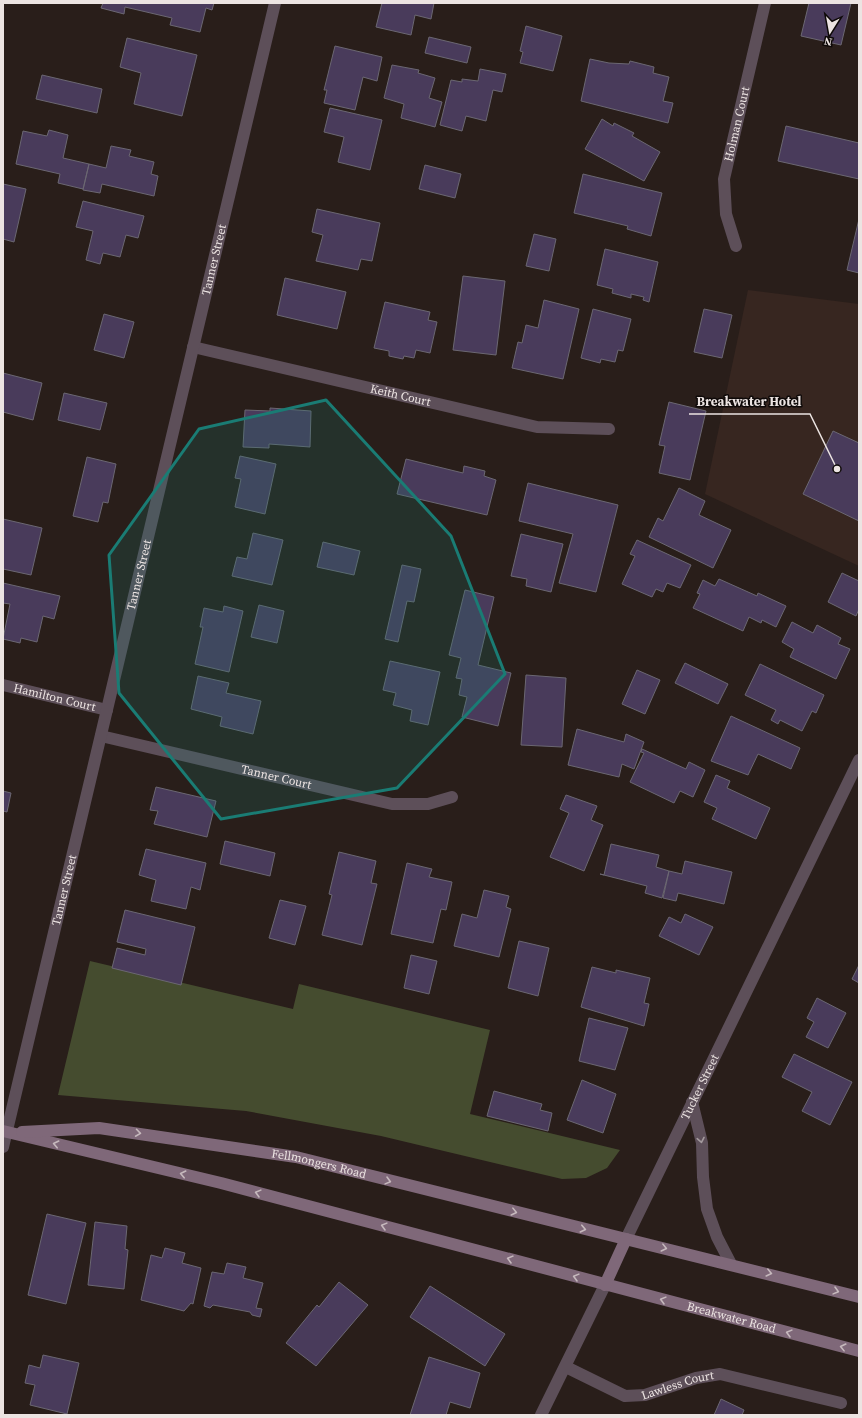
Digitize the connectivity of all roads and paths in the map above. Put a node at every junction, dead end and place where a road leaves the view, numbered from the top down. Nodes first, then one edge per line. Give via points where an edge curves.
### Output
1 (275, 3) edge
2 (765, 3) edge
3 (736, 246) dead end
4 (193, 347) junction
5 (609, 429) dead end
6 (3, 685) edge
7 (106, 710) junction
8 (101, 736) junction
9 (859, 760) edge
10 (452, 797) dead end
11 (692, 1102) junction
12 (5, 1132) edge
13 (3, 1147) edge
14 (626, 1239) junction
15 (731, 1264) junction
16 (605, 1285) junction
17 (859, 1297) edge
18 (859, 1351) edge
19 (566, 1367) junction
20 (841, 1403) dead end
21 (541, 1415) edge

1 - 4 street, Tanner Street
2 - 3 street, Holman Court via 724,179 726,214
4 - 5 street, Keith Court via 537,427
4 - 7 street, Tanner Street
6 - 7 street, Hamilton Court
7 - 8 street, Tanner Street
8 - 10 street, Tanner Court via 392,804 428,804
8 - 12 street, Tanner Street
9 - 11 street, Tucker Street
11 - 14 street, Tucker Street
11 -> 15 street via 702,1143 707,1209 717,1237
12 - 13 street, Tanner Street
12 -> 14 main road, Fellmongers Road via 99,1128 296,1157
16 -> 12 main road via 221,1183
14 -> 15 main road
14 - 16 main road, Tucker Street
15 -> 17 main road
18 -> 16 main road, Breakwater Road
16 - 19 street, Tucker Street
19 - 20 street, Lawless Court via 625,1396 645,1395 696,1378 720,1374
19 - 21 street, Tucker Street

